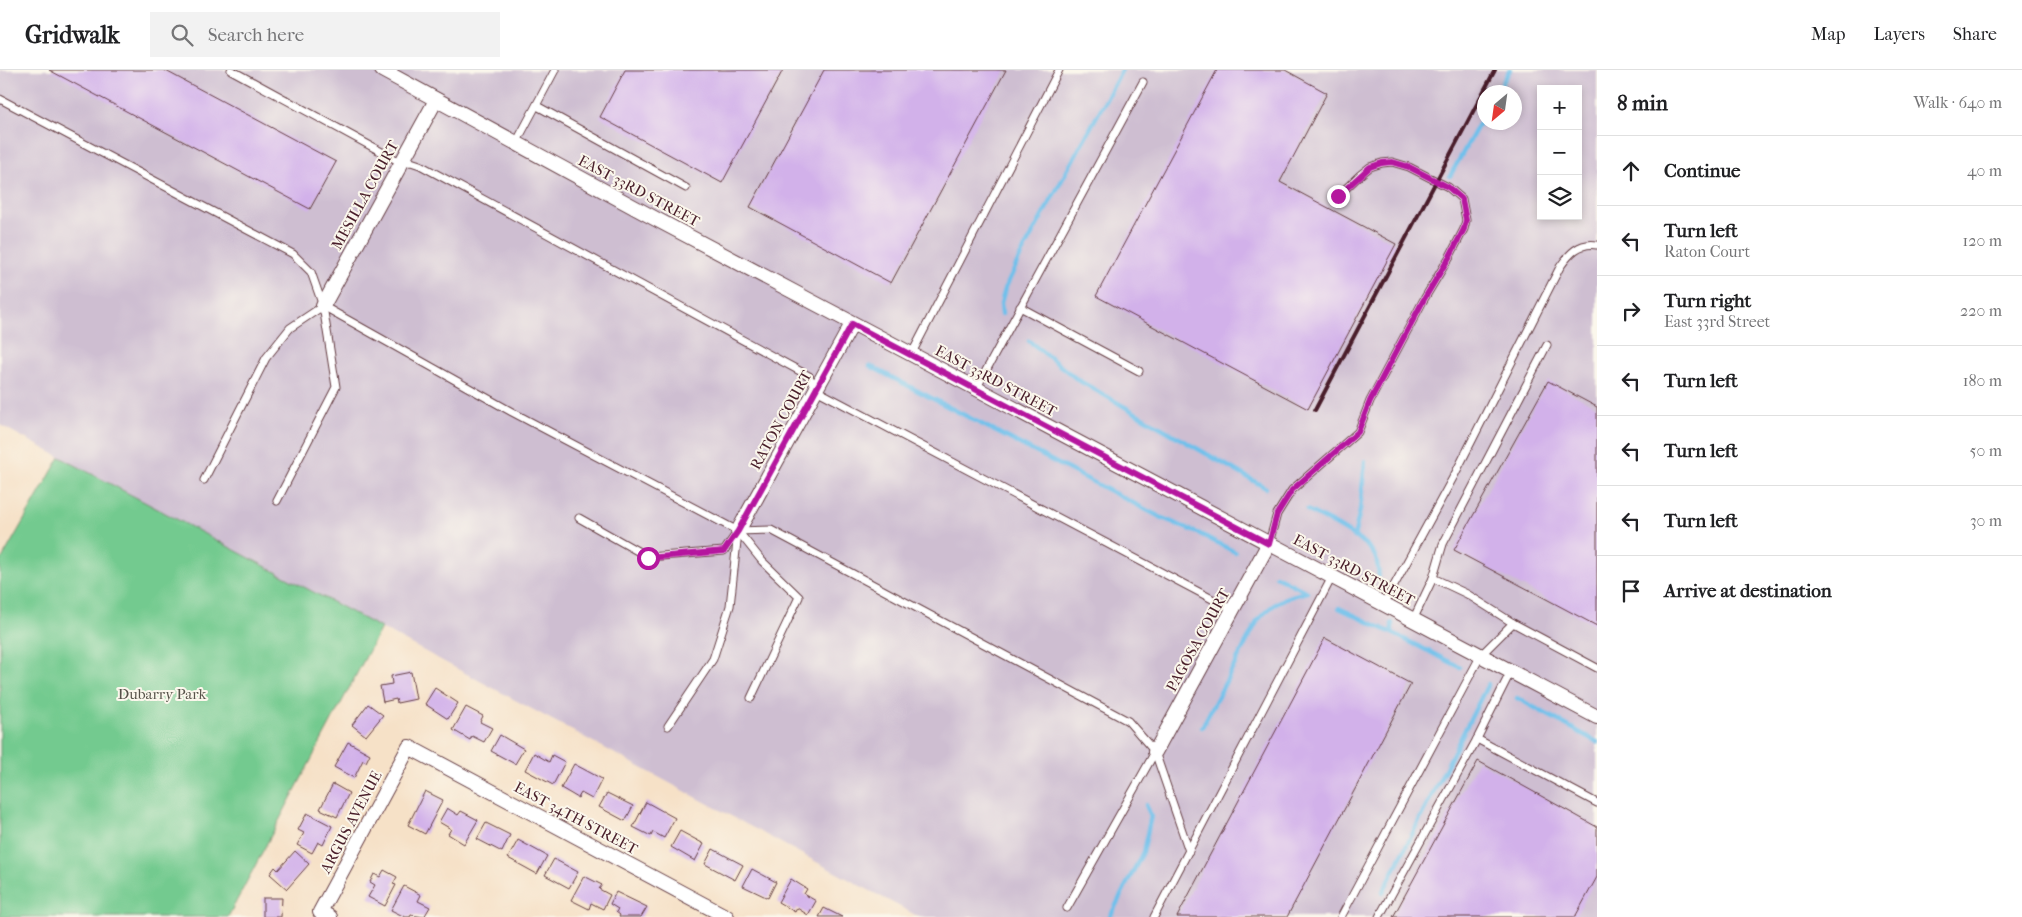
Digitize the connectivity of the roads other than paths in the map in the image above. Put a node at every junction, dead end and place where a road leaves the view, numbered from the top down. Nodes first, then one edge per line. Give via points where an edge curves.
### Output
1 (231, 70) edge
2 (382, 70) edge
3 (556, 70) edge
4 (1059, 70) edge
5 (1143, 82) dead end
6 (0, 99) edge
7 (436, 100) junction
8 (537, 106) junction
9 (516, 143) junction
10 (402, 162) junction
11 (686, 188) dead end
12 (1338, 196) dead end
13 (1597, 244) edge
14 (323, 306) junction
15 (1020, 307) junction
16 (852, 324) junction
17 (1548, 345) dead end
18 (911, 355) junction
19 (1139, 370) dead end
20 (976, 389) junction
21 (816, 390) junction
22 (204, 480) dead end
23 (277, 501) dead end
24 (579, 518) dead end
25 (738, 531) junction
26 (1269, 544) junction
27 (1332, 577) junction
28 (1433, 578) junction
29 (1384, 604) junction
30 (1233, 610) junction
31 (1413, 620) junction
32 (1513, 623) junction
33 (1480, 655) junction
34 (1597, 668) edge
35 (1511, 671) junction
36 (751, 698) dead end
37 (1597, 717) edge
38 (668, 726) dead end
39 (1478, 739) junction
40 (409, 747) joint
41 (1154, 752) junction
42 (1597, 803) edge
43 (1189, 851) junction
44 (1067, 908) dead end
45 (326, 914) edge
46 (727, 917) edge
47 (1154, 917) edge
48 (1341, 917) edge
49 (1379, 917) edge

1 - 10 lane
2 - 7 street, EAST 33RD STREET
3 - 8 lane
4 - 18 lane
5 - 15 lane
6 - 14 lane via 293,254 311,272
7 - 9 street, EAST 33RD STREET
7 - 10 street, MESILLA COURT
8 - 9 lane
8 - 11 lane
9 - 16 street, EAST 33RD STREET
10 - 14 street, MESILLA COURT
10 - 21 lane via 420,165 809,376
12 - 26 lane via 1370,167 1392,162 1448,187 1462,199 1466,220 1450,256 1370,401 1358,432 1292,490 1277,514
13 - 29 lane via 1578,247 1560,267 1455,474
14 - 22 lane via 290,328 266,358
14 - 23 lane via 336,386
14 - 25 lane via 512,412
15 - 19 lane
15 - 20 lane
16 - 18 street, EAST 33RD STREET
16 - 21 street, RATON COURT
17 - 28 lane via 1443,544
18 - 20 street, EAST 33RD STREET
20 - 26 street, EAST 33RD STREET
21 - 25 street, RATON COURT
21 - 30 lane
24 - 25 lane via 648,558 724,551
25 - 36 lane via 762,561 799,596
25 - 38 lane via 730,606 713,659
25 - 41 lane via 771,530 1128,722
26 - 27 street, EAST 33RD STREET
26 - 30 street, PAGOSA COURT
27 - 29 street, EAST 33RD STREET
27 - 43 lane
28 - 31 lane
28 - 32 lane via 1467,594
29 - 31 street, EAST 33RD STREET
30 - 41 street, PAGOSA COURT
31 - 33 street, EAST 33RD STREET
32 - 33 lane
32 - 34 lane
33 - 35 street, EAST 33RD STREET
33 - 48 lane
35 - 37 street, EAST 33RD STREET
35 - 39 lane
39 - 42 lane
39 - 49 lane
40 - 45 street, ARGUS AVENUE
40 - 46 street, EAST 34TH STREET
41 - 43 lane
41 - 44 lane
43 - 47 lane

